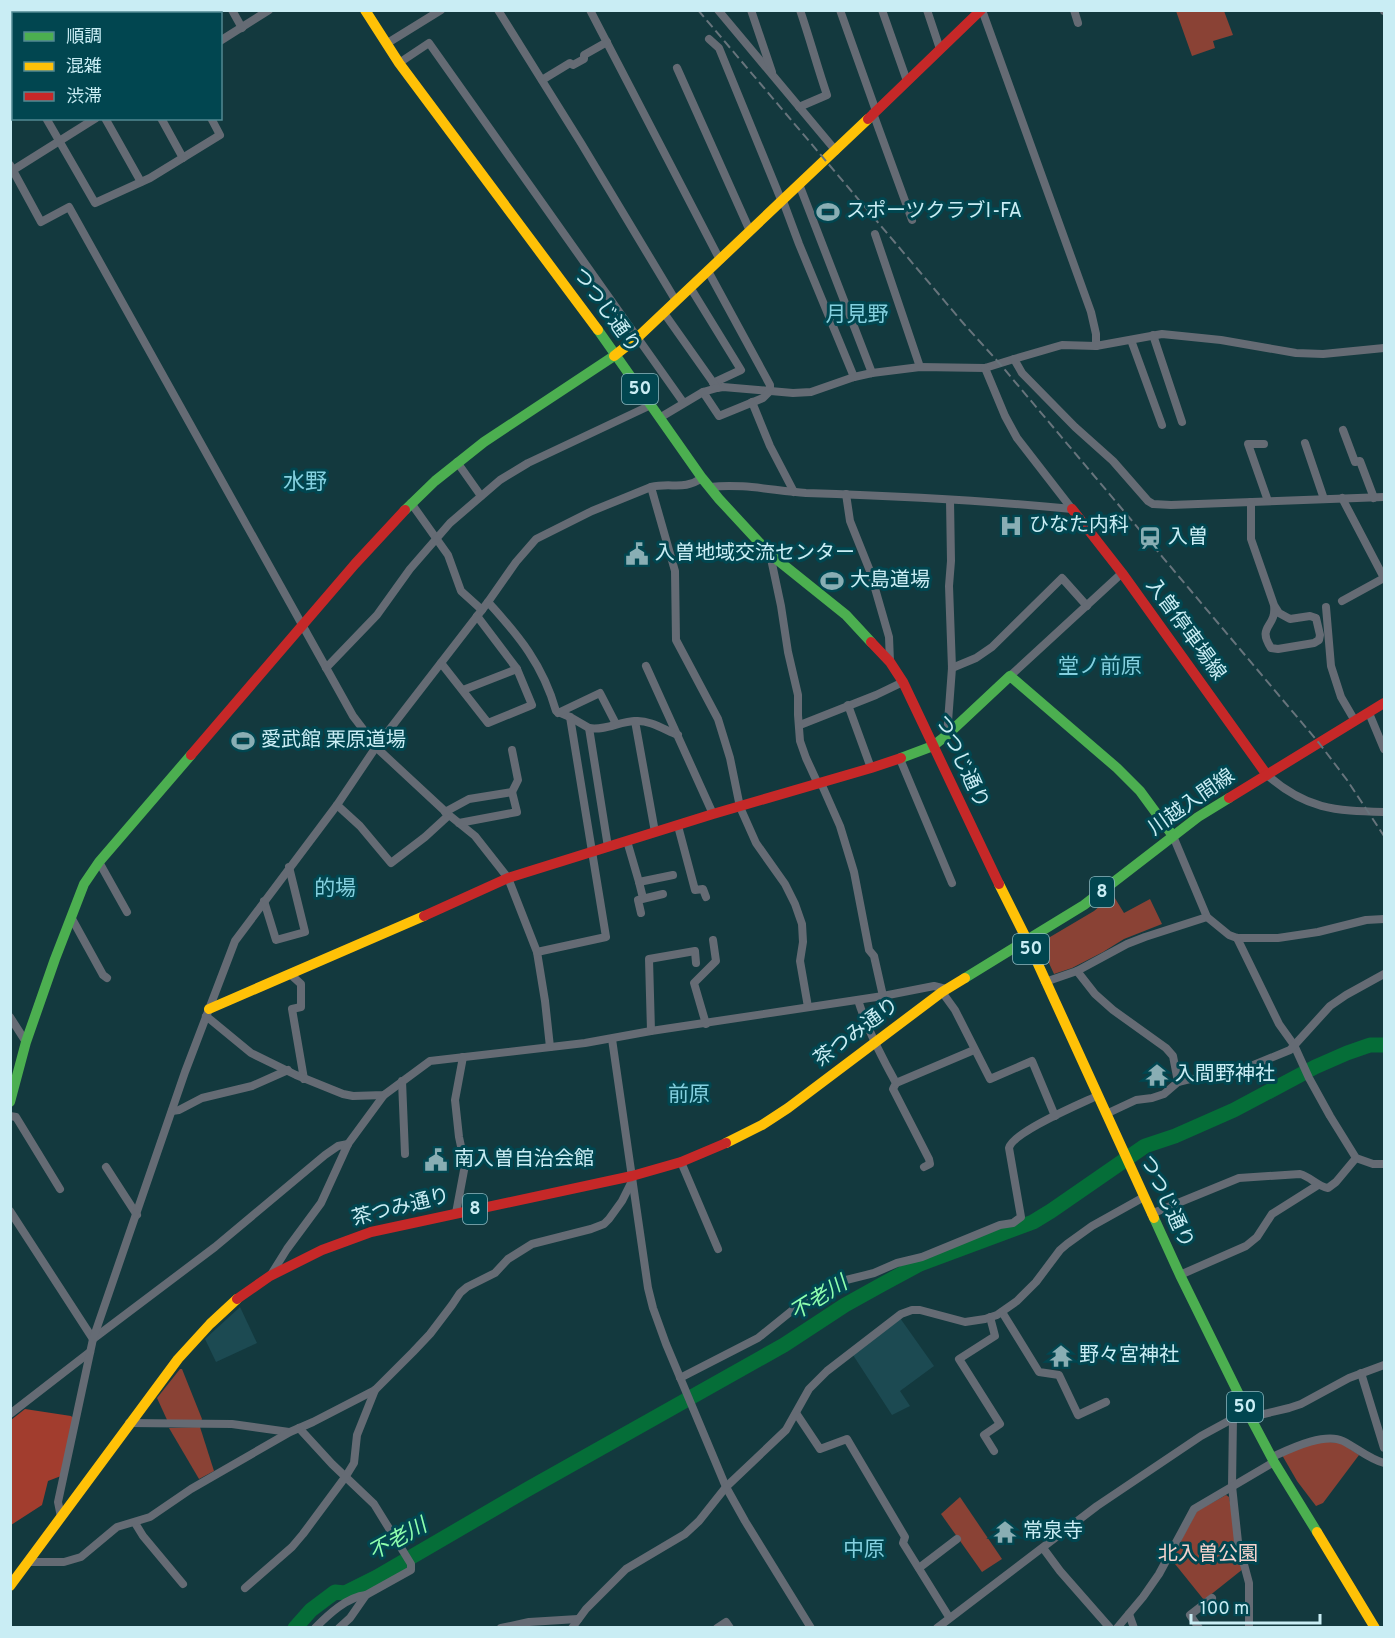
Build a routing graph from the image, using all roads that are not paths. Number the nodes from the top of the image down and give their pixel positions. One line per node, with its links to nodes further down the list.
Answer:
1 (232, 10): 16 (street)
2 (269, 10): 16 (street)
3 (365, 10): 20 (main road, つつじ通り / 50)
4 (441, 10): 20 (street)
5 (498, 10): 25 (street)
6 (590, 10): 19 (street)
7 (718, 10): 24 (street)
8 (751, 10): 24 (street)
9 (800, 10): 27 (street)
10 (840, 10): 28 (street)
11 (882, 10): 26 (street)
12 (927, 10): 21 (street)
13 (981, 10): 21 (main road); 52 (street)
14 (1074, 10): 15 (street)
15 (1078, 23)
16 (242, 28): 18 (street)
17 (709, 39): 40 (street)
18 (222, 40)
19 (607, 42): 25 (street); 44 (street)
20 (386, 44): 22 (main road, つつじ通り / 50)
21 (940, 49): 26 (main road)
22 (399, 63): 50 (street); 54 (main road, つつじ通り / 50)
23 (677, 68): 42 (street)
24 (773, 75): 27 (street)
25 (542, 80): 47 (street)
26 (907, 81): 28 (main road)
27 (799, 106): 35 (street)
28 (874, 112): 35 (main road); 41 (street)
29 (47, 120): 34 (street)
30 (93, 120): 34 (street)
31 (106, 120): 38 (street)
32 (162, 120): 36 (street)
33 (212, 120): 36 (street)
34 (59, 142): 37 (street); 38 (street)
35 (836, 150): 39 (main road)
36 (183, 158): 38 (street)
37 (11, 169): 98 (street)
38 (141, 182)
39 (799, 184): 40 (main road); 58 (street)
40 (782, 201): 42 (main road); 59 (street)
41 (912, 220)
42 (750, 231): 44 (main road)
43 (875, 234): 56 (street)
44 (720, 260): 45 (main road)
45 (708, 271): 46 (main road); 61 (street)
46 (690, 287): 47 (main road); 60 (street)
47 (676, 301): 48 (main road)
48 (664, 313): 50 (main road); 60 (street)
49 (1153, 335): 51 (street); 53 (street); 67 (street)
50 (638, 337): 54 (main road); 63 (street)
51 (1131, 340): 52 (street); 68 (street)
52 (1096, 346): 55 (street)
53 (1384, 348)
54 (617, 355): 65 (main road, つつじ通り / 50); 72 (main road)
55 (1014, 359): 57 (street); 85 (street)
56 (920, 367): 57 (street); 58 (street)
57 (985, 368): 87 (street)
58 (872, 373): 59 (street)
59 (854, 377): 61 (street)
60 (715, 385): 61 (street); 62 (street)
61 (770, 391): 64 (street)
62 (703, 392): 63 (street); 64 (street)
63 (683, 402): 66 (street)
64 (752, 402): 76 (street)
65 (651, 405): 66 (main road, つつじ通り / 50); 78 (street)
66 (661, 417): 73 (main road, つつじ通り / 50)
67 (1182, 422)
68 (1162, 425)
69 (1343, 430): 81 (street)
70 (1305, 443): 82 (street)
71 (1264, 444): 84 (street)
72 (457, 462): 78 (street); 86 (main road)
73 (702, 478): 74 (street); 75 (main road, つつじ通り / 50)
74 (651, 487): 92 (street); 131 (street)
75 (710, 488): 76 (street); 89 (main road, つつじ通り / 50)
76 (794, 492): 77 (street)
77 (846, 494): 83 (street); 100 (street)
78 (481, 496): 88 (street)
79 (1384, 497): 81 (street)
80 (1342, 498): 81 (street); 82 (street); 91 (street)
81 (1374, 498)
82 (1324, 499): 84 (street)
83 (950, 500): 87 (street); 104 (street)
84 (1268, 501): 85 (street)
85 (1251, 502): 93 (street)
86 (411, 503): 88 (street); 98 (main road)
87 (1072, 509): 90 (main road, 入曽停車場線)
88 (436, 539): 96 (street); 103 (street)
89 (770, 554): 100 (main road, つつじ通り / 50); 117 (street)
90 (1122, 573): 94 (street); 127 (main road, 入曽停車場線)
91 (1342, 601)
92 (488, 602): 96 (street); 112 (street)
93 (1274, 605): 97 (street); 99 (street)
94 (1087, 606): 104 (street); 106 (street)
95 (1326, 607): 115 (street)
96 (479, 613): 101 (street); 105 (street)
97 (1290, 619): 99 (street); 99 (street)
98 (302, 625): 103 (street); 142 (main road)
99 (1269, 625)
100 (890, 662): 107 (main road, つつじ通り / 50)
101 (441, 663): 108 (street); 122 (street)
102 (646, 666): 119 (street)
103 (326, 668): 122 (street)
104 (952, 668): 120 (street)
105 (517, 669): 108 (street); 108 (street)
106 (1010, 676): 120 (main road); 138 (main road)
107 (903, 682): 110 (street); 121 (main road, つつじ通り / 50)
108 (463, 690)
109 (1384, 703): 111 (main road, 川越入間線 / 8)
110 (848, 705): 117 (street); 126 (street)
111 (1369, 712): 115 (main road, 川越入間線 / 8); 123 (street)
112 (558, 713): 113 (street); 116 (street)
113 (570, 717): 118 (street); 141 (street)
114 (635, 721): 116 (street); 119 (street); 137 (street)
115 (1355, 721): 127 (main road, 川越入間線 / 8)
116 (616, 724): 118 (street)
117 (800, 725): 128 (street)
118 (589, 728): 140 (street)
119 (678, 735): 134 (street)
120 (947, 735): 121 (main road)
121 (933, 746): 125 (main road); 159 (main road, つつじ通り / 50)
122 (376, 747): 130 (street); 133 (street)
123 (1384, 749)
124 (512, 750): 129 (street)
125 (900, 759): 126 (main road); 147 (street)
126 (871, 768): 128 (main road)
127 (1267, 775): 132 (street); 138 (main road, 川越入間線 / 8)
128 (820, 783): 131 (main road); 168 (street)
129 (512, 792): 133 (street); 135 (street)
130 (337, 805): 133 (street); 143 (street)
131 (740, 807): 134 (main road); 170 (street)
132 (1384, 813)
133 (447, 814): 135 (street)
134 (713, 814): 136 (main road)
135 (459, 824): 145 (street)
136 (678, 825): 137 (main road); 149 (street)
137 (655, 832): 139 (main road)
138 (1173, 836): 155 (street); 159 (main road, 川越入間線 / 8)
139 (627, 841): 140 (main road); 146 (street)
140 (608, 847): 141 (main road)
141 (592, 851): 145 (main road); 160 (street)
142 (99, 862): 152 (street); 154 (main road)
143 (289, 867): 151 (street); 151 (street)
144 (673, 875): 146 (street)
145 (508, 878): 160 (street); 163 (main road)
146 (639, 882): 150 (street)
147 (952, 883)
148 (663, 894): 150 (street)
149 (706, 897)
150 (643, 898): 153 (street)
151 (264, 901): 171 (street)
152 (127, 912)
153 (641, 913)
154 (70, 917): 165 (street); 176 (main road)
155 (1207, 917): 157 (street); 162 (street)
156 (1384, 919): 157 (street)
157 (1237, 938): 178 (street)
158 (713, 940): 173 (street)
159 (1027, 940): 166 (main road, つつじ通り / 50); 167 (main road, 茶つみ通り / 8)
160 (537, 952): 179 (street)
161 (696, 963): 174 (street)
162 (1077, 971): 166 (street); 185 (street)
163 (290, 974): 171 (main road); 183 (street)
164 (1384, 974): 178 (street)
165 (107, 978)
166 (1045, 982): 188 (main road, つつじ通り / 50)
167 (944, 990): 168 (street); 177 (main road, 茶つみ通り / 8); 180 (street)
168 (883, 996): 169 (street)
169 (858, 1000): 170 (street); 177 (street)
170 (808, 1007): 173 (street)
171 (208, 1013): 182 (street); 190 (street)
172 (10, 1017): 176 (street)
173 (706, 1024): 174 (street)
174 (651, 1032): 175 (street)
175 (612, 1039): 179 (street); 201 (street)
176 (26, 1041): 189 (main road)
177 (874, 1043): 186 (street); 197 (main road, 茶つみ通り / 8)
178 (1294, 1045): 185 (street); 196 (street)
179 (550, 1047): 181 (street)
180 (975, 1050): 186 (street); 193 (street)
181 (463, 1057): 184 (street); 206 (street)
182 (288, 1070): 183 (street); 190 (street)
183 (304, 1079): 187 (street)
184 (402, 1081): 187 (street); 195 (street)
185 (1178, 1082): 191 (street)
186 (896, 1083): 200 (street)
187 (384, 1095): 194 (street)
188 (1097, 1096): 191 (main road, つつじ通り / 50); 193 (street)
189 (10, 1102)
190 (172, 1111): 208 (street)
191 (1106, 1114): 204 (main road, つつじ通り / 50)
192 (10, 1116): 203 (street)
193 (1055, 1116): 218 (street)
194 (348, 1144): 211 (street); 214 (street)
195 (405, 1154)
196 (1356, 1158): 198 (street); 202 (street)
197 (681, 1162): 201 (main road, 茶つみ通り / 8); 209 (street)
198 (1384, 1164)
199 (106, 1167): 208 (street)
200 (924, 1167)
201 (632, 1179): 206 (main road, 茶つみ通り / 8); 218 (street); 219 (street)
202 (1318, 1185): 207 (street); 210 (street)
203 (60, 1189)
204 (1144, 1197): 207 (main road, つつじ通り / 50); 212 (street)
205 (10, 1211): 214 (street)
206 (456, 1213): 211 (main road, 茶つみ通り / 8)
207 (1151, 1214): 210 (main road, つつじ通り / 50)
208 (136, 1215): 214 (street)
209 (718, 1250)
210 (1180, 1275): 223 (main road, つつじ通り / 50)
211 (270, 1276): 225 (main road, 茶つみ通り / 8)
212 (1002, 1312): 213 (street); 220 (street)
213 (990, 1317): 221 (street); 229 (street)
214 (93, 1339): 215 (street)
215 (90, 1352): 222 (street); 235 (street)
216 (1384, 1365): 217 (street)
217 (1361, 1373): 223 (street); 228 (street)
218 (680, 1378): 234 (street)
219 (375, 1390): 226 (street); 232 (street)
220 (1106, 1402)
221 (796, 1413): 234 (street); 240 (street)
222 (10, 1414)
223 (1249, 1414): 224 (street); 230 (main road, つつじ通り / 50)
224 (1233, 1418): 233 (street); 238 (street)
225 (129, 1423): 227 (street); 235 (main road, 茶つみ通り / 8)
226 (299, 1428): 227 (street); 232 (street)
227 (290, 1432): 236 (street)
228 (1384, 1449)
229 (994, 1451)
230 (1273, 1460): 231 (street); 233 (street); 250 (main road, つつじ通り / 50)
231 (1384, 1463)
232 (346, 1476): 243 (street); 244 (street)
233 (1232, 1486): 246 (street); 249 (street)
234 (726, 1487): 248 (street); 257 (street)
235 (61, 1517): 239 (main road, 茶つみ通り / 8)
236 (135, 1523): 239 (street); 241 (street)
237 (957, 1539): 240 (street)
238 (1043, 1548): 247 (street); 259 (street)
239 (27, 1562): 242 (main road, 茶つみ通り / 8)
240 (919, 1568): 247 (street)
241 (183, 1584)
242 (10, 1586)
243 (245, 1588)
244 (366, 1595): 251 (street); 252 (street)
245 (1212, 1598): 262 (street)
246 (1129, 1614): 260 (street); 261 (street)
247 (949, 1617): 258 (street)
248 (578, 1619): 253 (street); 254 (street)
249 (1250, 1626)
250 (1375, 1627)
251 (315, 1628)
252 (339, 1628)
253 (501, 1628)
254 (572, 1628)
255 (717, 1628): 256 (street)
256 (730, 1628)
257 (811, 1628)
258 (937, 1628)
259 (1110, 1628)
260 (1117, 1628)
261 (1134, 1628)
262 (1199, 1628)

